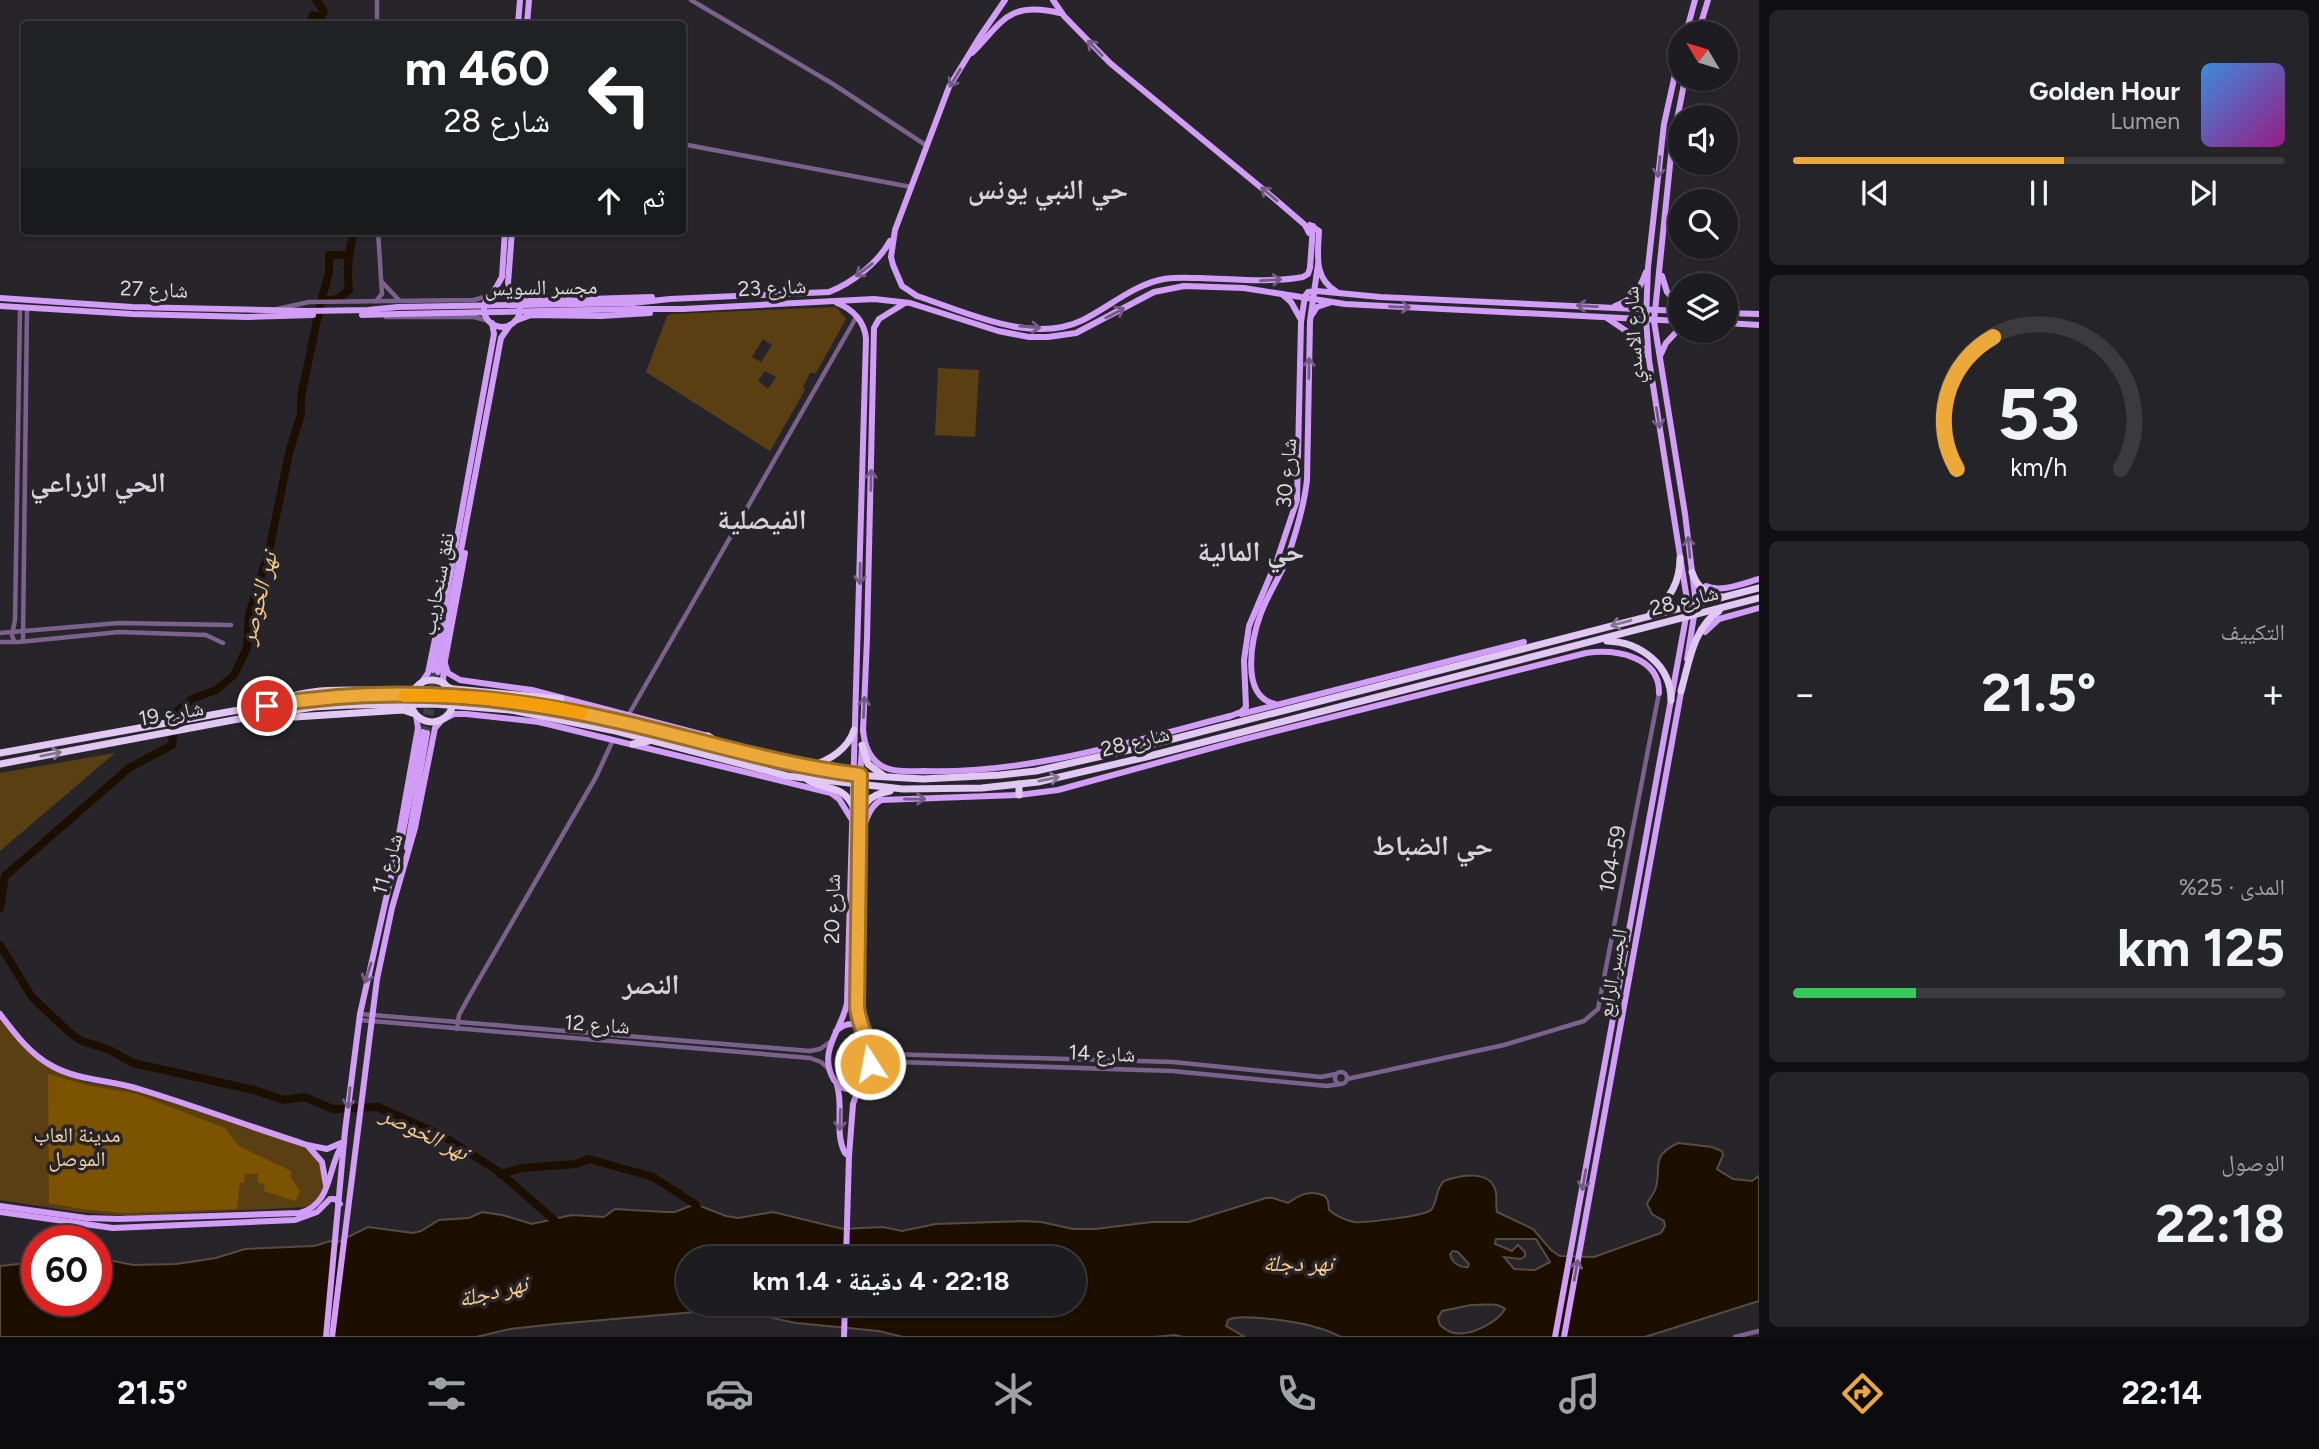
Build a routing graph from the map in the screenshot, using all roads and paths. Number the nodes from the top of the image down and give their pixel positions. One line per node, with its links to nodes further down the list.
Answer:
1 (377, 0): 10 (street)
2 (520, 0): 11 (main road)
3 (528, 0): 12 (main road)
4 (691, 0): 19 (street)
5 (1005, 0): 15 (main road)
6 (1053, 0): 9 (main road)
7 (1695, 0): 13 (main road)
8 (1708, 0): 14 (main road)
9 (1064, 16): 15 (main road); 21 (main road, one-way to 9)
10 (377, 21)
11 (518, 21)
12 (527, 21)
13 (1689, 21)
14 (1702, 21)
15 (967, 59): 19 (main road, one-way to 19)
16 (1671, 91): 29 (main road, شارع الاسدي, one-way to 29)
17 (1683, 91): 30 (main road, شارع الاسدي)
18 (686, 145): 20 (street)
19 (927, 146): 20 (main road)
20 (911, 187): 23 (main road)
21 (1298, 219): 22 (main road); 27 (main road)
22 (1313, 226): 27 (main road); 28 (main road)
23 (895, 230): 42 (main road, شارع 23, one-way to 42); 68 (main road)
24 (378, 235): 31 (street)
25 (505, 235): 38 (main road)
26 (512, 235): 39 (main road)
27 (1311, 244): 33 (main road, one-way to 27)
28 (1318, 264): 32 (main road); 36 (main road)
29 (1648, 267): 51 (main road); 55 (main road, شارع الاسدي)
30 (1661, 268): 37 (main road); 56 (main road, شارع الاسدي)
31 (381, 280): 43 (street); 49 (street)
32 (1315, 280): 34 (main road); 40 (main road)
33 (1245, 284): 35 (main road); 68 (main road, one-way to 33); 73 (main road, شارع 23, one-way to 33)
34 (1313, 290): 36 (main road); 40 (main road)
35 (1277, 292): 40 (main road); 69 (main road)
36 (1342, 293): 51 (main road, one-way to 36)
37 (1668, 293)
38 (492, 294): 39 (main road); 49 (street); 67 (main road)
39 (513, 296): 42 (main road); 70 (main road)
40 (1304, 297): 46 (main road); 64 (main road, شارع 30); 69 (main road, شارع 30)
41 (0, 298): 53 (main road, شارع 27)
42 (685, 298): 48 (main road, مجسر السويس)
43 (374, 301): 49 (street); 53 (street)
44 (833, 302): 45 (main road, شارع 23); 54 (main road, شارع 23); 63 (main road)
45 (910, 303): 73 (main road, شارع 23); 126 (main road, one-way to 45)
46 (1331, 303): 61 (main road, one-way to 61); 64 (main road)
47 (0, 306): 50 (main road, شارع 27)
48 (633, 306): 49 (main road, مجسر السويس, bridge); 54 (main road, مجسر السويس)
49 (399, 307): 58 (main road)
50 (24, 308): 57 (main road, شارع 27); 92 (street); 93 (street)
51 (1611, 308): 55 (main road)
52 (1668, 308): 56 (main road)
53 (277, 309): 57 (main road, شارع 27)
54 (683, 309): 70 (main road)
55 (1647, 309): 56 (main road); 62 (main road, شارع الاسدي)
56 (1656, 309): 65 (main road, شارع الاسدي)
57 (307, 313): 58 (main road)
58 (369, 313): 67 (street)
59 (1738, 313): 60 (main road)
60 (1759, 314)
61 (1605, 317): 62 (main road); 75 (main road)
62 (1646, 319): 65 (main road); 75 (main road, شارع الاسدي)
63 (860, 320): 118 (street); 126 (main road, one-way to 126)
64 (1310, 321): 113 (main road, شارع 30, one-way to 64)
65 (1654, 321): 66 (main road); 76 (main road, شارع الاسدي)
66 (1668, 321)
67 (490, 322): 70 (main road); 77 (main road)
68 (999, 322): 73 (main road)
69 (1301, 322): 121 (main road, شارع 30)
70 (513, 323): 77 (main road)
71 (1738, 324): 72 (main road)
72 (1759, 325)
73 (998, 331)
74 (1668, 341): 76 (main road)
75 (1649, 360): 78 (main road, شارع الاسدي, one-way to 78)
76 (1660, 361): 79 (main road, شارع الاسدي, one-way to 76)
77 (468, 502): 102 (main road); 103 (main road); 104 (main road, نفق سنحاريب)
78 (1679, 558): 85 (main road, شارع الاسدي); 88 (highway)
79 (1692, 572): 83 (highway); 85 (main road, شارع الاسدي)
80 (1759, 579): 81 (main road)
81 (1706, 586)
82 (1759, 589): 83 (highway, شارع 28)
83 (1728, 597): 85 (highway, شارع 28)
84 (1759, 598): 86 (highway, شارع 28)
85 (1692, 605): 88 (highway, شارع 28); 89 (main road, شارع الاسدي)
86 (1732, 606): 89 (highway, شارع 28); 108 (highway)
87 (1759, 608): 94 (main road)
88 (1646, 616): 107 (highway, شارع 28, one-way to 107)
89 (1690, 616): 101 (highway, شارع 28); 108 (main road, الجسر الرابع); 111 (main road, الجسر الرابع)
90 (176, 624): 91 (street); 93 (street); 96 (street)
91 (231, 625)
92 (14, 631): 93 (street); 95 (street); 97 (street)
93 (23, 632): 98 (street)
94 (1705, 632)
95 (0, 633)
96 (176, 634): 98 (street); 100 (street)
97 (14, 640): 98 (street); 99 (street)
98 (23, 640)
99 (0, 642)
100 (223, 643)
101 (1585, 643): 111 (highway); 116 (highway, شارع 28)
102 (430, 662): 103 (main road); 105 (main road)
103 (445, 665): 106 (main road); 110 (main road)
104 (436, 671)
105 (419, 685): 106 (highway); 115 (highway); 117 (highway)
106 (446, 685): 110 (highway); 123 (highway)
107 (1354, 689): 113 (main road); 125 (highway, شارع 28)
108 (1681, 691): 131 (main road, الجسر الرابع)
109 (1660, 694): 116 (main road); 169 (street, 104-59)
110 (561, 699): 118 (main road)
111 (1671, 700): 187 (main road, الجسر الرابع, one-way to 187)
112 (349, 701): 114 (highway, bridge); 115 (highway, شارع 19); 122 (highway, شارع 19)
113 (1280, 704): 121 (main road)
114 (512, 705): 130 (highway, شارع 28); 137 (highway, شارع 28)
115 (267, 706): 119 (highway, شارع 19)
116 (1358, 707): 134 (highway, شارع 28)
117 (416, 714): 120 (highway); 123 (highway); 127 (main road, شارع 11)
118 (629, 714): 128 (main road)
119 (233, 715): 122 (highway, شارع 19); 138 (highway, شارع 19); 140 (highway, شارع 19, one-way to 119)
120 (295, 717)
121 (1228, 717): 125 (main road)
122 (243, 718): 124 (highway)
123 (443, 719): 127 (main road, شارع 11); 129 (main road)
124 (267, 722)
125 (1208, 726): 136 (highway, شارع 28); 142 (main road)
126 (858, 730): 135 (main road); 141 (highway); 142 (main road); 143 (main road)
127 (425, 734): 154 (main road, شارع 11, one-way to 154); 155 (main road, شارع 11)
128 (708, 736): 137 (highway)
129 (612, 740): 133 (main road); 156 (street)
130 (654, 741): 133 (highway); 145 (highway, شارع 28)
131 (1672, 741): 132 (main road); 188 (main road, الجسر الرابع, one-way to 131)
132 (1681, 741)
133 (632, 744): 151 (main road)
134 (1212, 744): 139 (highway, شارع 28); 149 (main road)
135 (862, 745): 143 (main road); 144 (highway)
136 (1142, 747): 139 (highway); 142 (highway, شارع 28)
137 (729, 749): 141 (highway, شارع 28)
138 (0, 754)
139 (1146, 757): 146 (highway, شارع 28, one-way to 139)
140 (0, 764)
141 (800, 766): 143 (highway, شارع 28)
142 (1019, 770): 144 (highway, شارع 28)
143 (856, 775): 144 (highway, شارع 28); 147 (highway)
144 (888, 777)
145 (804, 778): 147 (highway, شارع 28); 150 (highway)
146 (1019, 784): 148 (highway, شارع 28); 149 (highway)
147 (857, 785): 148 (highway, شارع 28); 150 (main road, شارع 20); 151 (main road, شارع 20)
148 (903, 789): 151 (highway)
149 (1019, 795): 152 (main road, one-way to 149)
150 (854, 808): 151 (main road, شارع 20)
151 (857, 824): 152 (main road, شارع 20); 159 (main road, شارع 20)
152 (859, 852): 160 (main road, شارع 20)
153 (0, 1014): 174 (main road)
154 (359, 1017): 155 (street, شارع 12); 173 (main road, شارع 11, one-way to 173)
155 (371, 1018): 156 (street, شارع 12); 157 (street, شارع 12); 178 (main road, شارع 11)
156 (457, 1022): 157 (street); 158 (street, شارع 12)
157 (457, 1029): 161 (street, شارع 12)
158 (576, 1031): 161 (street); 162 (street, شارع 12)
159 (836, 1031): 160 (main road); 163 (main road)
160 (864, 1031): 164 (main road)
161 (576, 1038): 165 (street, شارع 12)
162 (671, 1038): 163 (street, شارع 12); 165 (street)
163 (831, 1042): 166 (main road)
164 (870, 1045): 167 (street, شارع 14); 168 (main road)
165 (671, 1046): 166 (street, شارع 12)
166 (830, 1070): 170 (main road)
167 (1336, 1074): 169 (street); 172 (street)
168 (867, 1075): 171 (main road); 172 (street, شارع 14)
169 (1348, 1079): 172 (street)
170 (836, 1082): 171 (main road); 175 (main road, one-way to 175)
171 (861, 1084): 175 (main road)
172 (1340, 1084)
173 (345, 1140): 174 (main road); 176 (main road); 178 (main road, شارع 11)
174 (307, 1144): 176 (main road)
175 (849, 1156): 181 (main road)
176 (326, 1188): 180 (main road)
177 (0, 1206): 180 (main road)
178 (342, 1207): 180 (main road); 184 (main road); 185 (main road)
179 (0, 1212): 180 (main road)
180 (232, 1219)
181 (846, 1246)
182 (845, 1316): 186 (main road)
183 (1759, 1331): 189 (street)
184 (326, 1337)
185 (332, 1337)
186 (844, 1337)
187 (1555, 1337)
188 (1564, 1337)
189 (1735, 1337)

